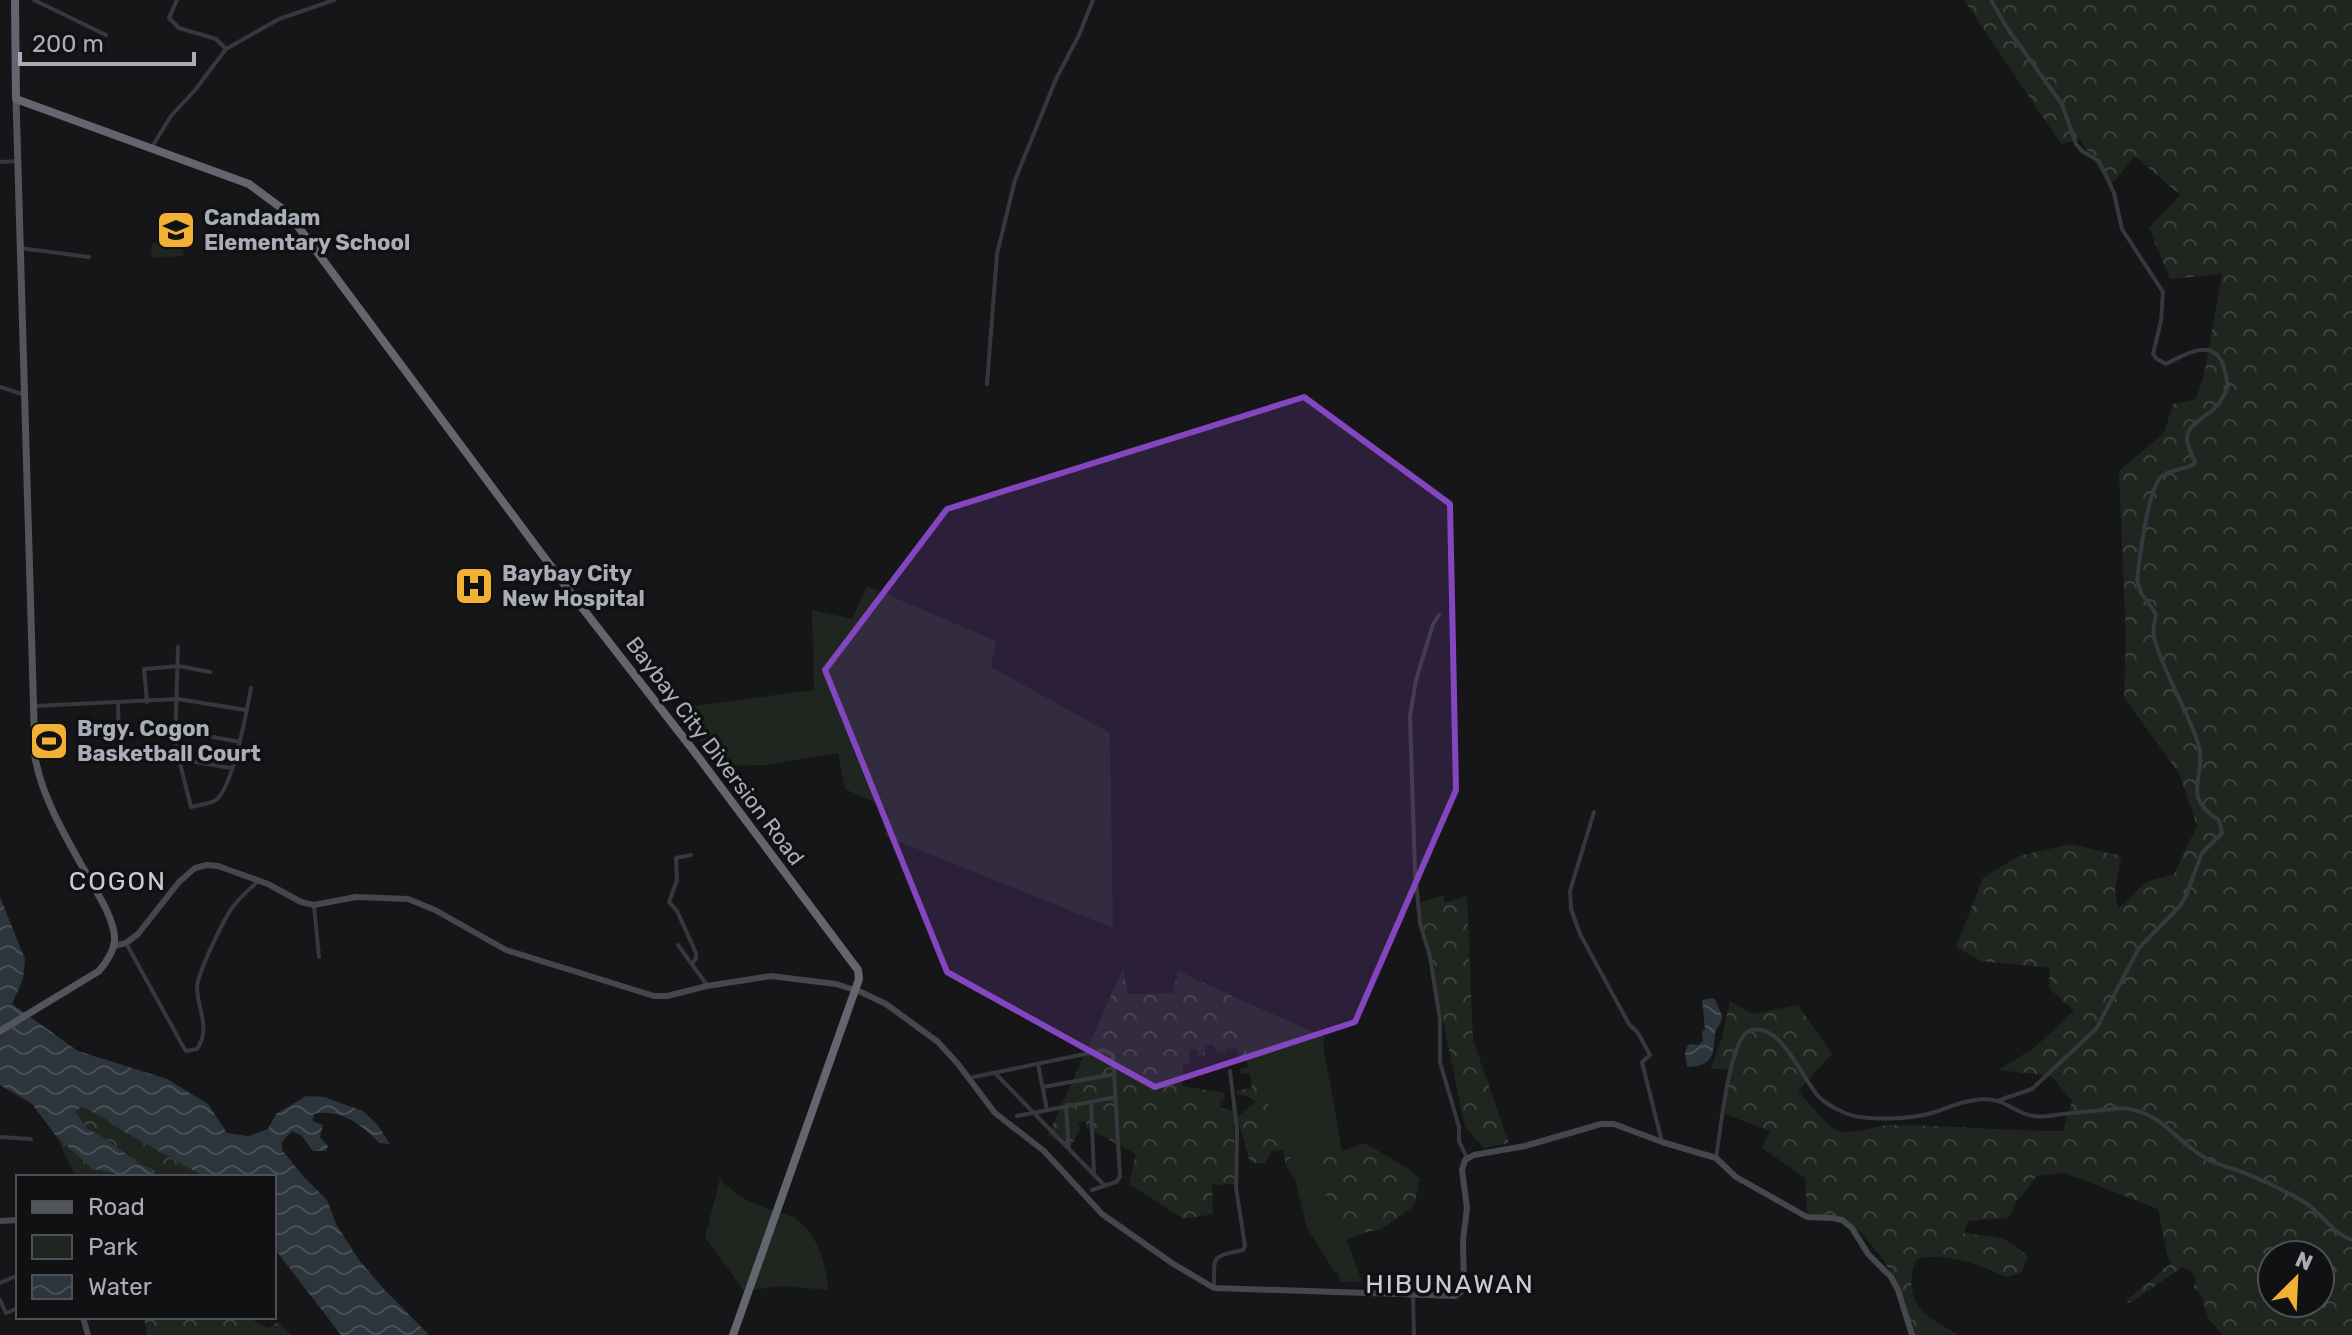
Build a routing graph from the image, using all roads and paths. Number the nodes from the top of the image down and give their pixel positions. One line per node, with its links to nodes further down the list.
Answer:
1 (15, 0): 9 (highway)
2 (34, 0): 7 (street)
3 (177, 0): 8 (street)
4 (334, 0): 8 (street)
5 (1093, 0): 15 (street)
6 (1991, 0): 52 (street)
7 (106, 35)
8 (226, 49): 10 (street)
9 (16, 99): 10 (highway, Baybay City Diversion Road); 11 (main road)
10 (152, 147): 43 (highway, Baybay City Diversion Road)
11 (18, 161): 12 (street); 13 (main road)
12 (0, 162)
13 (20, 248): 14 (street); 17 (main road)
14 (89, 257)
15 (987, 384)
16 (0, 387): 17 (street)
17 (25, 395): 26 (main road)
18 (1439, 615): 62 (street)
19 (178, 647): 20 (street)
20 (179, 666): 21 (street); 23 (street); 25 (street)
21 (210, 672)
22 (251, 688): 27 (street)
23 (178, 699): 25 (street); 27 (street); 28 (street)
24 (118, 702): 25 (street); 26 (street); 30 (street)
25 (147, 702)
26 (34, 706): 39 (main road)
27 (247, 710): 29 (street)
28 (176, 730): 29 (street); 31 (street)
29 (240, 742): 32 (street)
30 (119, 745)
31 (178, 759): 32 (street); 32 (street)
32 (232, 768)
33 (1594, 812): 60 (street)
34 (691, 855): 41 (street)
35 (258, 881): 36 (street); 37 (street); 37 (street)
36 (314, 905): 40 (street); 42 (street)
37 (126, 943): 39 (street)
38 (678, 945): 41 (street)
39 (114, 946): 44 (main road)
40 (319, 957)
41 (692, 964): 42 (street)
42 (707, 986): 43 (street)
43 (854, 990): 49 (street); 72 (highway)
44 (0, 1031)
45 (1038, 1064): 47 (street); 48 (street); 50 (street)
46 (1230, 1071): 68 (street)
47 (995, 1073): 49 (street); 56 (street)
48 (1114, 1074): 50 (street); 51 (street)
49 (969, 1078): 68 (street)
50 (1043, 1087): 55 (street)
51 (1116, 1097): 53 (street); 65 (street)
52 (2000, 1100): 63 (street); 67 (street)
53 (1091, 1102): 54 (street); 64 (street)
54 (1066, 1107): 55 (street); 61 (street)
55 (1047, 1110): 56 (street)
56 (1034, 1113): 57 (street); 61 (street)
57 (1017, 1116)
58 (0, 1137): 59 (street)
59 (31, 1139)
60 (1662, 1142): 62 (street); 63 (street)
61 (1069, 1149): 64 (street)
62 (1467, 1158): 69 (street)
63 (1716, 1158): 74 (street)
64 (1094, 1175): 65 (street)
65 (1105, 1186): 66 (street)
66 (1092, 1190)
67 (2352, 1240)
68 (1214, 1288): 69 (street)
69 (1413, 1296): 73 (street)
70 (0, 1300): 71 (street)
71 (16, 1309)
72 (733, 1335)
73 (1414, 1335)
74 (1912, 1335)

